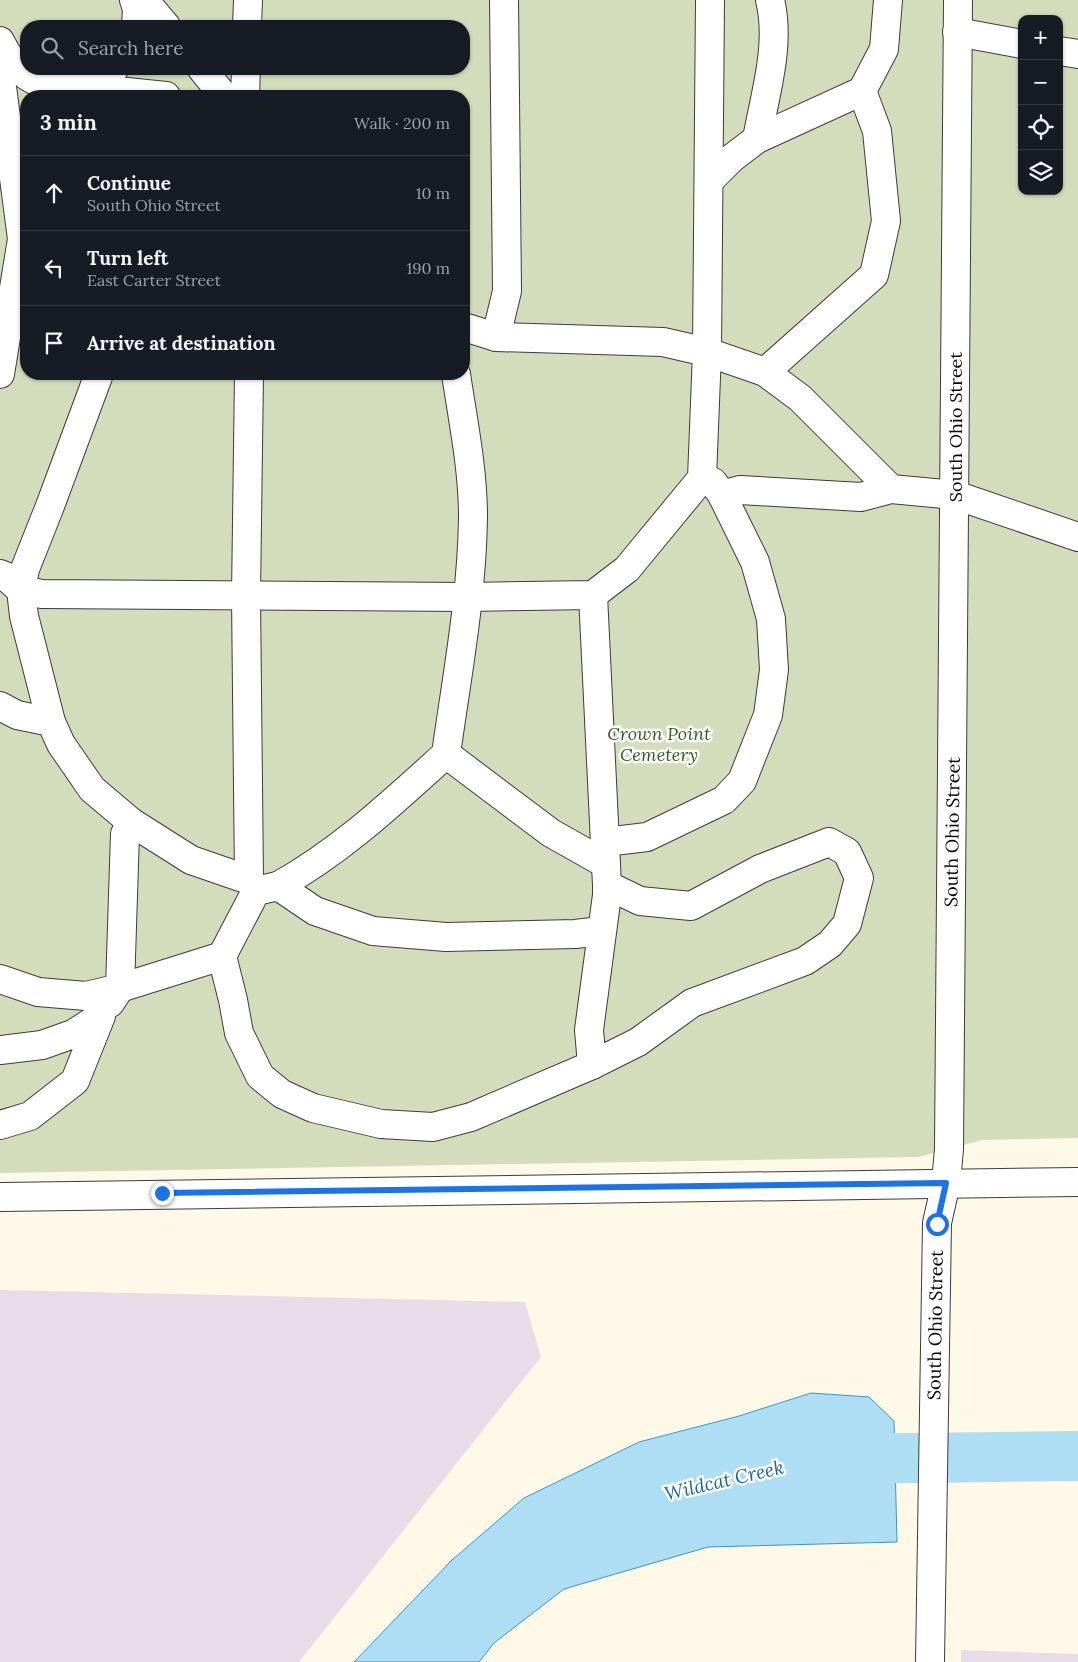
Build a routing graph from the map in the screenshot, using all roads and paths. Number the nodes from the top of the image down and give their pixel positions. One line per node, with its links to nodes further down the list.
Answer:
1 (134, 0): 9 (street)
2 (144, 0): 10 (street)
3 (248, 0): 11 (street)
4 (504, 0): 32 (street)
5 (710, 0): 28 (street)
6 (770, 0): 27 (street)
7 (888, 0): 26 (street)
8 (958, 0): 12 (street, South Ohio Street)
9 (136, 20)
10 (161, 20)
11 (247, 20)
12 (958, 32): 14 (street); 42 (street, South Ohio Street)
13 (0, 41): 18 (street)
14 (1018, 43)
15 (1063, 52): 16 (street)
16 (1078, 54)
17 (0, 59): 29 (street)
18 (20, 70)
19 (26, 75): 22 (street)
20 (207, 75): 24 (street)
21 (242, 75): 25 (street)
22 (108, 82): 23 (street)
23 (141, 90)
24 (221, 90)
25 (230, 90)
26 (862, 91): 27 (street); 34 (street)
27 (757, 139): 28 (street)
28 (709, 180): 33 (street)
29 (20, 206)
30 (20, 259): 35 (street)
31 (470, 329): 32 (street)
32 (496, 337): 33 (street)
33 (707, 352): 34 (street); 39 (street)
34 (765, 372): 40 (street)
35 (0, 374)
36 (98, 380): 45 (street)
37 (249, 380): 47 (street)
38 (457, 380): 48 (street)
39 (702, 478): 41 (street); 46 (street)
40 (891, 489): 41 (street); 42 (street)
41 (722, 495): 53 (street)
42 (955, 495): 43 (street); 64 (street, South Ohio Street)
43 (1078, 537)
44 (0, 574): 45 (street)
45 (21, 590): 47 (street); 50 (street)
46 (593, 595): 48 (street); 53 (street)
47 (246, 596): 48 (street); 54 (street)
48 (468, 597): 51 (street)
49 (0, 706): 50 (street)
50 (51, 722): 52 (street)
51 (446, 754): 53 (street); 54 (street)
52 (131, 822): 54 (street); 58 (street)
53 (606, 864): 55 (street); 61 (street)
54 (261, 885): 55 (street); 56 (street)
55 (601, 932): 61 (street)
56 (222, 956): 58 (street); 61 (street)
57 (0, 979): 58 (street)
58 (120, 988): 59 (street)
59 (101, 1016): 60 (street); 62 (street)
60 (0, 1050)
61 (592, 1064)
62 (0, 1124)
63 (1078, 1182): 64 (street)
64 (946, 1183): 65 (street); 66 (street, South Ohio Street)
65 (0, 1197)
66 (930, 1662)

